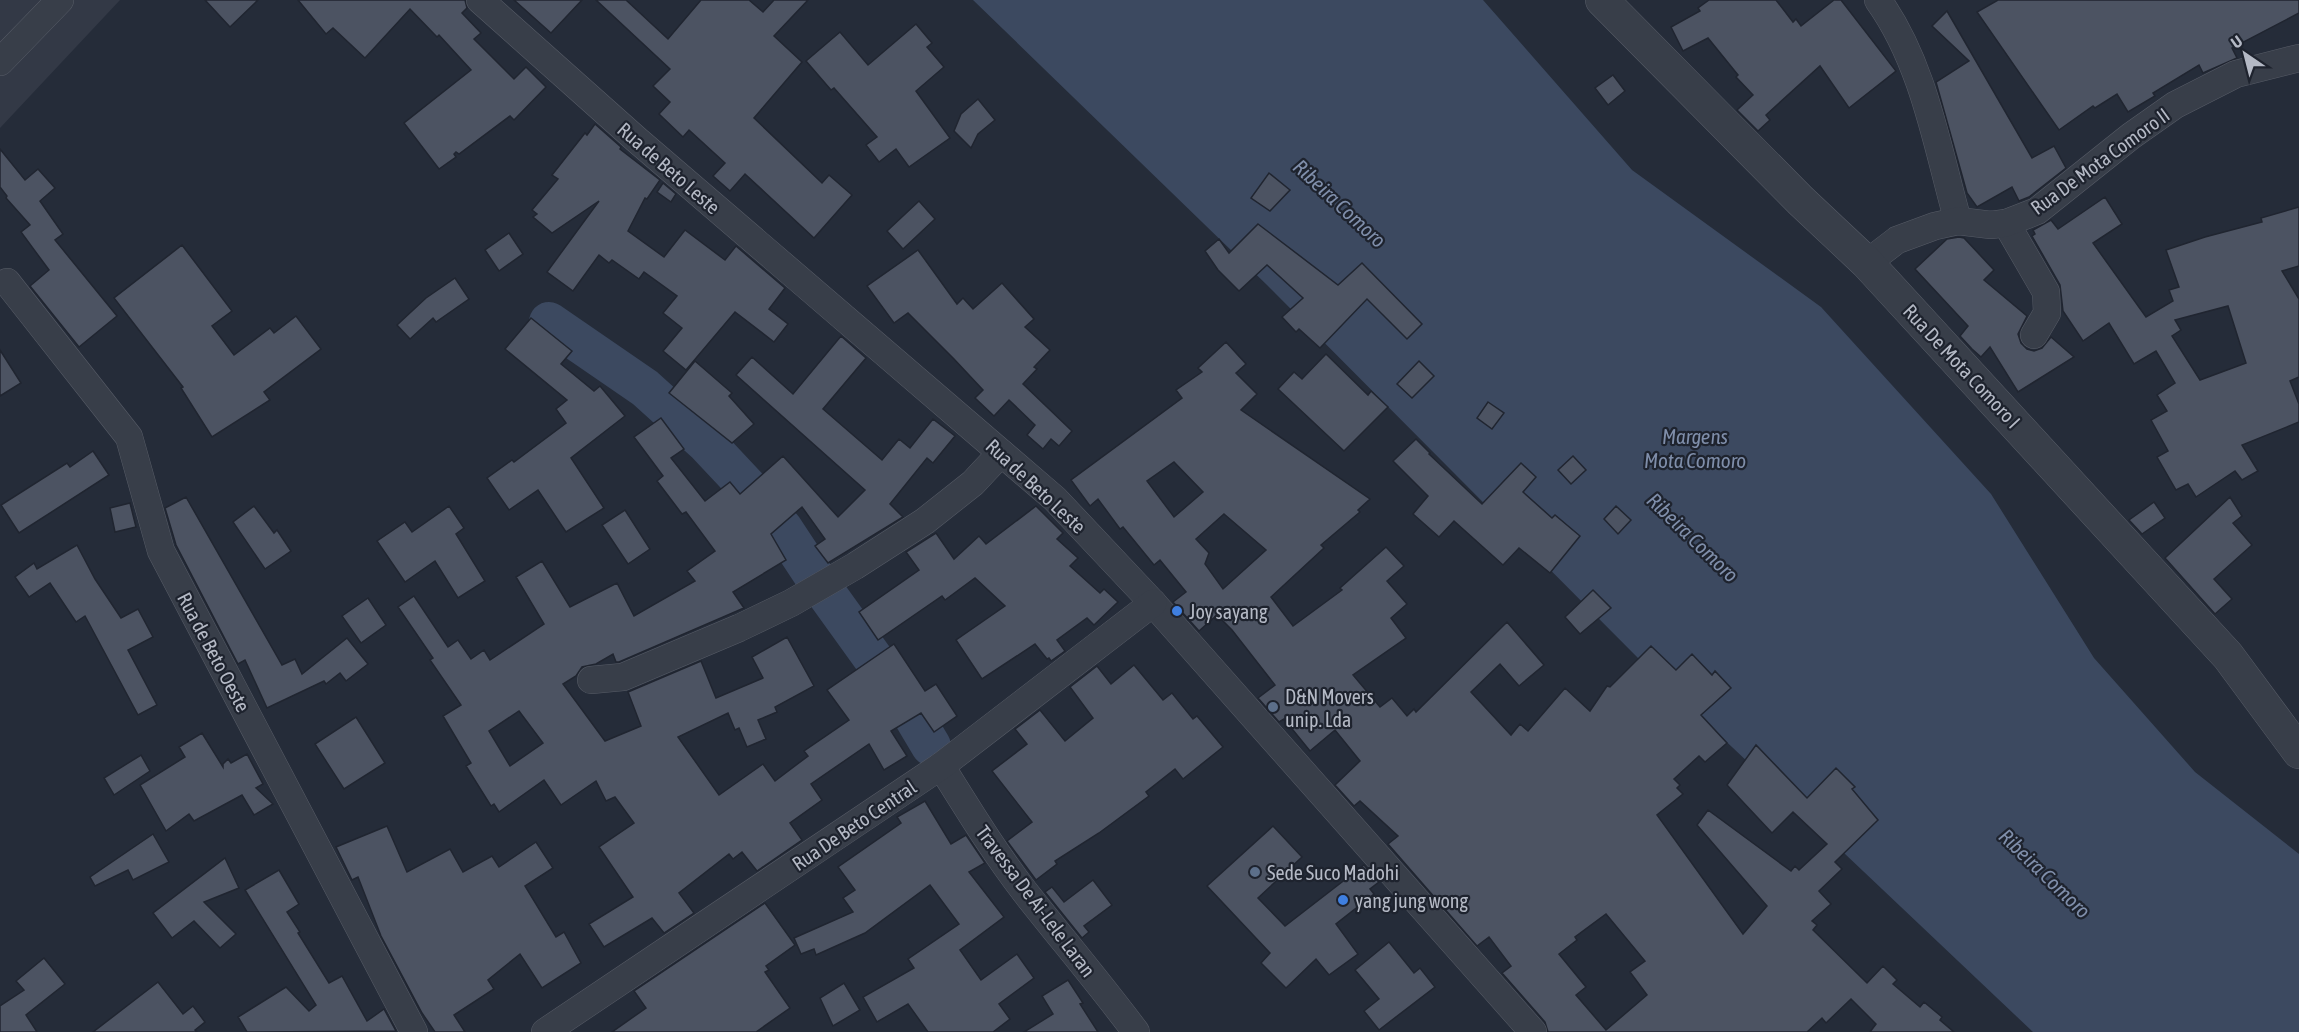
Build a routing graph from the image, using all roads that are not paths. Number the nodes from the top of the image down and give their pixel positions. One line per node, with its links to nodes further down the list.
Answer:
1 (60, 0): 6 (street)
2 (480, 0): 12 (street, Rua de Beto Leste)
3 (1602, 0): 9 (street, Rua De Mota Comoro I)
4 (1878, 0): 7 (street)
5 (2299, 58): 8 (street, Rua De Mota Comoro II)
6 (0, 62)
7 (1958, 221): 8 (street, Rua De Mota Comoro II); 9 (street, Rua De Mota Comoro II)
8 (2006, 223): 11 (street)
9 (1867, 263): 15 (street, Rua De Mota Comoro I)
10 (7, 282): 17 (street, Rua de Beto Oeste)
11 (2034, 334)
12 (1001, 453): 13 (street, Rua de Beto Leste); 14 (street)
13 (1153, 603): 16 (street, Rua De Beto Central); 20 (street, Rua de Beto Leste)
14 (591, 680)
15 (2296, 741)
16 (941, 766): 18 (street, Rua De Beto Central); 19 (street, Travessa De Ai-Lele Laran)
17 (414, 1032)
18 (545, 1032)
19 (1136, 1032)
20 (1533, 1032)

